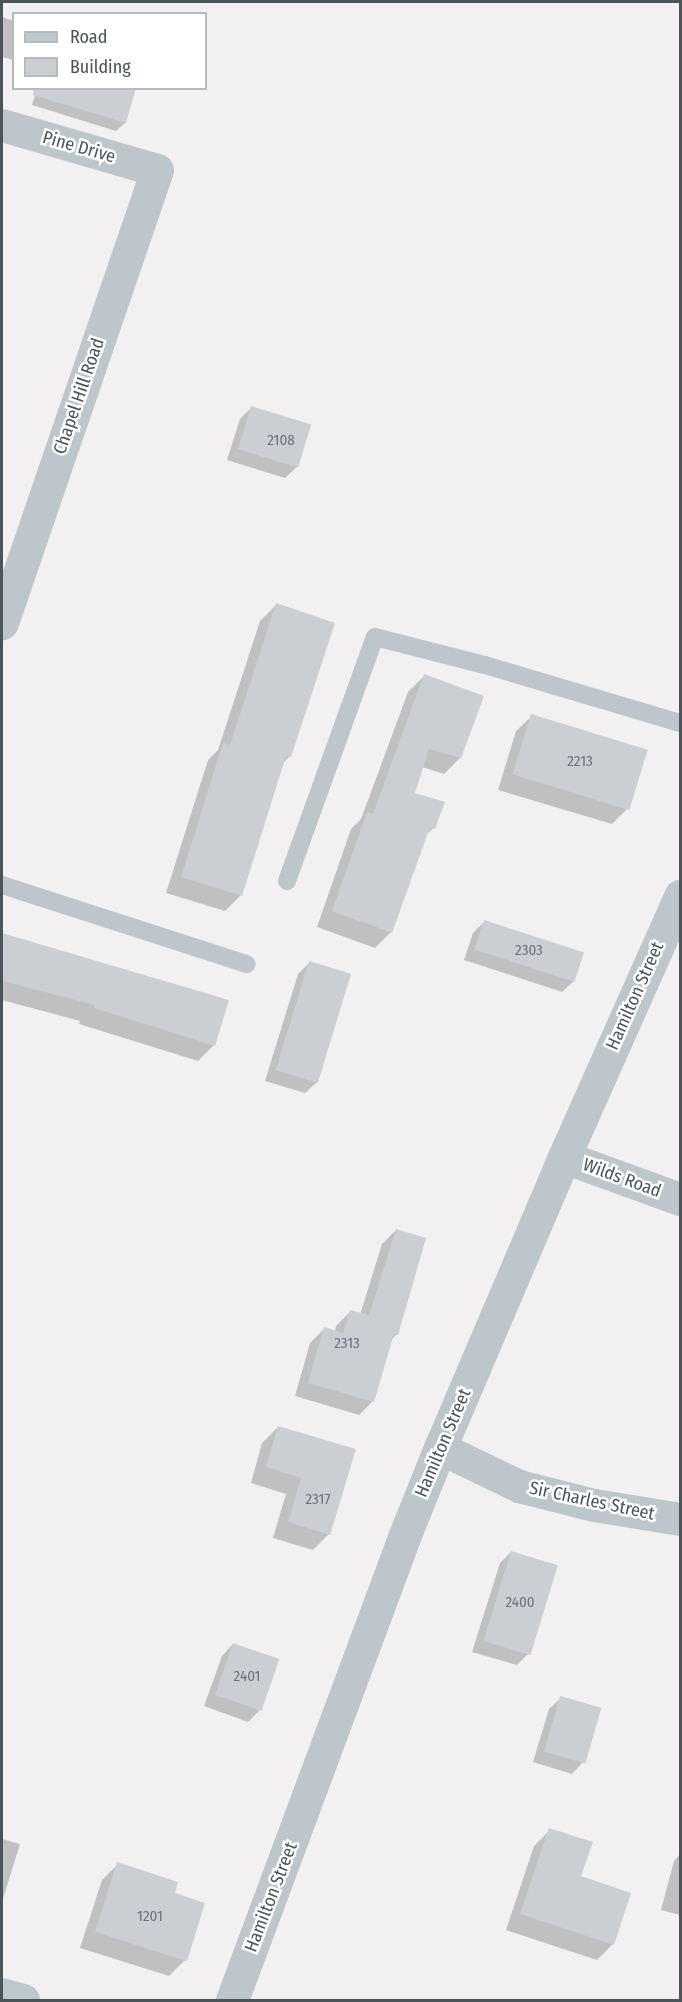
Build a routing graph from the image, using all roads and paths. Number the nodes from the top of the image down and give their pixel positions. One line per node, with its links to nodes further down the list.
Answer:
1 (2, 125): 2 (street, Pine Drive)
2 (157, 170): 3 (street, Chapel Hill Road)
3 (2, 623)
4 (681, 723): 5 (lane)
5 (287, 880)
6 (2, 885): 8 (lane)
7 (681, 896): 9 (street, Hamilton Street)
8 (247, 964)
9 (564, 1157): 10 (street, Wilds Road); 11 (street, Hamilton Street)
10 (681, 1199)
11 (440, 1448): 12 (street, Sir Charles Street); 15 (street, Hamilton Street)
12 (681, 1519)
13 (2, 1994): 14 (street)
14 (23, 2001)
15 (232, 2001)

